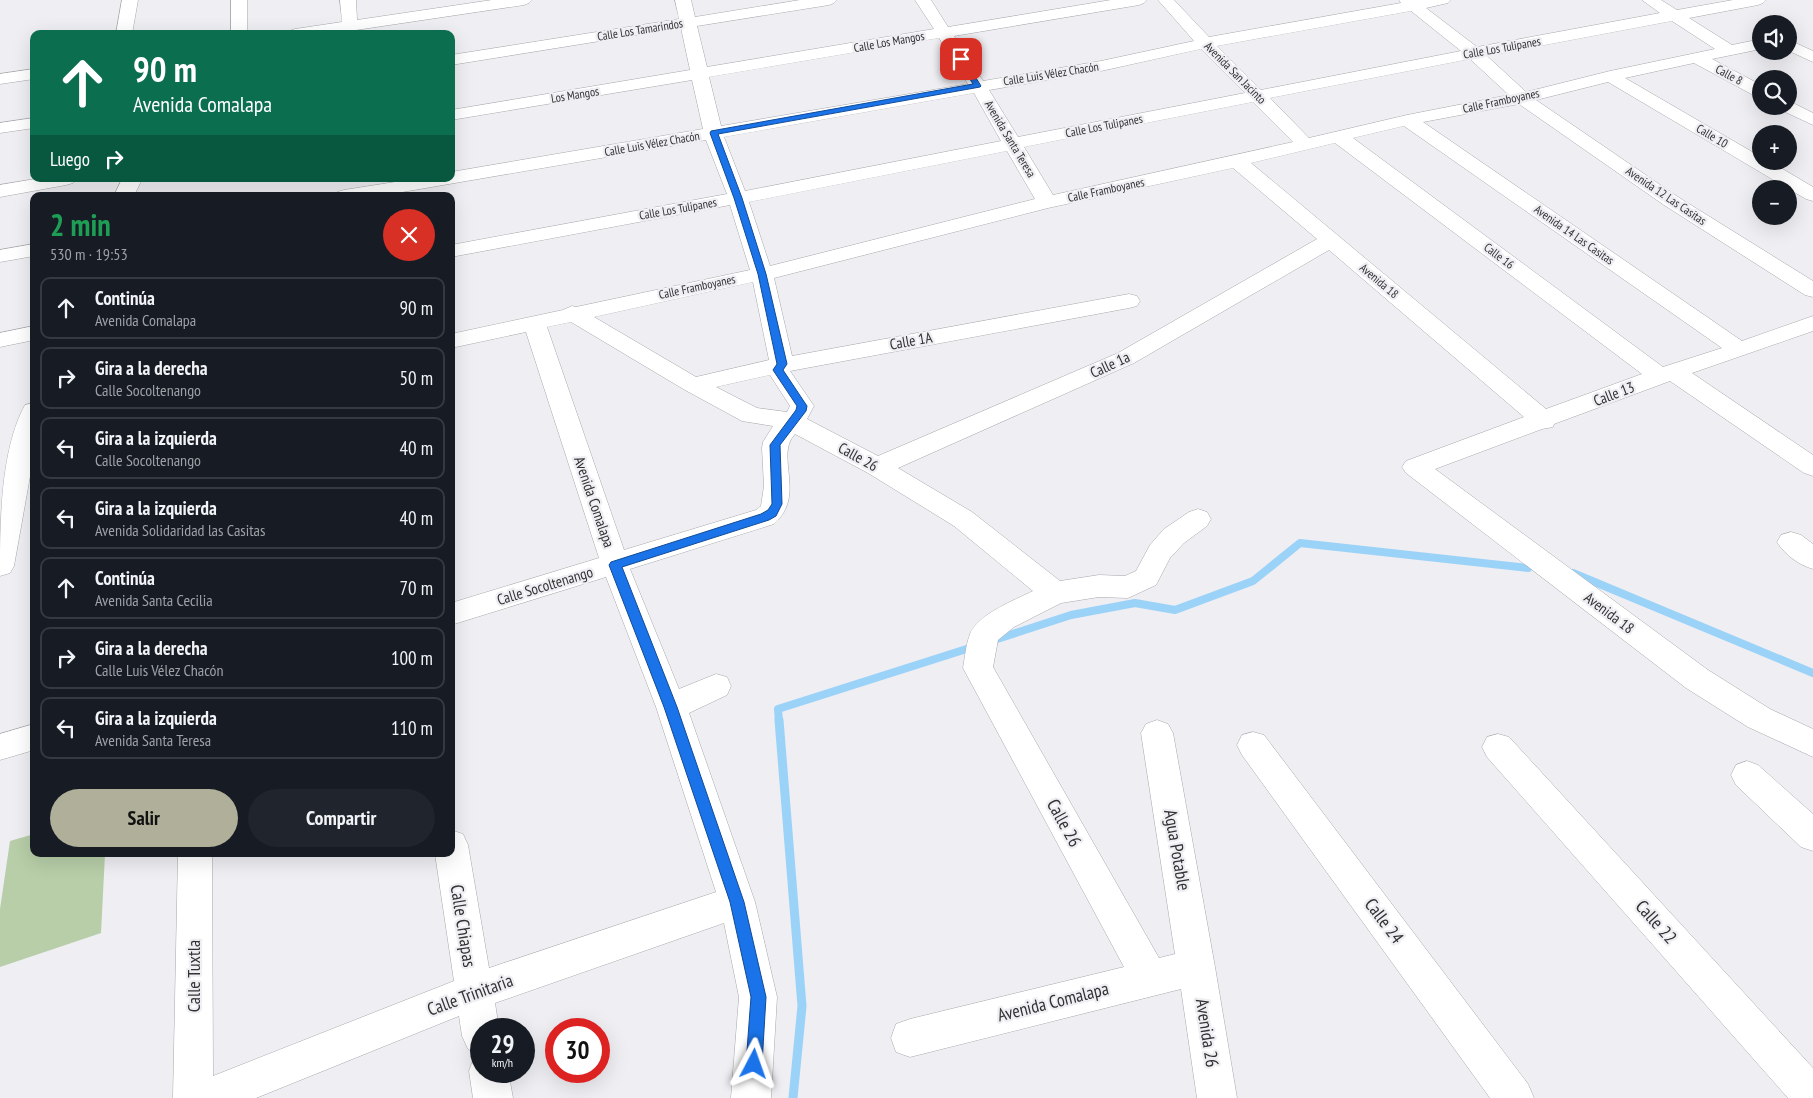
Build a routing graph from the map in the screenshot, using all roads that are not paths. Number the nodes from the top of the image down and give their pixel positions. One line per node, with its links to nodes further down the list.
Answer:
1 (130, 0): 18 (street)
2 (239, 0): 19 (street)
3 (348, 0): 17 (street)
4 (524, 0): 14 (street)
5 (683, 0): 16 (street)
6 (829, 0): 16 (street, Calle Los Tamarindos)
7 (923, 0): 21 (street, Avenida Santa Teresa)
8 (1139, 0): 21 (street, Calle Los Mangos)
9 (1166, 0): 24 (street, Avenida San Jacinto)
10 (1443, 0): 13 (street, Calle Luis Vélez Chacón)
11 (1650, 0): 15 (street)
12 (1758, 0): 15 (street, Calle Los Tulipanes)
13 (1411, 3): 24 (street, Calle Luis Vélez Chacón); 28 (street, Avenida 12 Las Casitas)
14 (463, 4): 17 (street)
15 (1678, 16): 27 (street); 28 (street, Calle Los Tulipanes)
16 (688, 22): 31 (street, Calle Los Tamarindos); 34 (street)
17 (350, 26): 20 (street)
18 (125, 30)
19 (239, 30)
20 (322, 30)
21 (944, 33): 34 (street, Calle Los Mangos); 37 (street, Avenida Santa Teresa)
22 (1805, 34): 23 (street)
23 (1797, 36)
24 (1205, 44): 37 (street, Calle Luis Vélez Chacón); 39 (street, Avenida San Jacinto)
25 (1752, 46): 27 (street, Calle Framboyanes)
26 (1797, 49): 29 (street)
27 (1728, 50): 30 (street, Calle Framboyanes)
28 (1474, 53): 39 (street, Calle Los Tulipanes); 40 (street, Avenida 12 Las Casitas)
29 (1813, 57)
30 (1697, 58): 35 (street, Calle Framboyanes); 38 (street, Calle 8)
31 (455, 59)
32 (0, 67): 33 (street)
33 (27, 75): 36 (street)
34 (699, 75): 42 (street, Los Mangos); 47 (street)
35 (1610, 76): 40 (street, Calle Framboyanes); 57 (street, Calle 10)
36 (0, 79)
37 (978, 86): 47 (street, Calle Luis Vélez Chacón); 49 (street, Avenida Santa Teresa)
38 (1752, 87)
39 (1258, 96): 49 (street, Calle Los Tulipanes); 50 (street, Avenida San Jacinto)
40 (1522, 98): 43 (street, Calle Framboyanes); 65 (street, Avenida 12 Las Casitas)
41 (1797, 111): 44 (street)
42 (455, 114)
43 (1407, 120): 48 (street, Calle Framboyanes); 73 (street, Avenida 14 Las Casitas)
44 (1813, 120)
45 (30, 124): 46 (street)
46 (0, 128)
47 (713, 133): 52 (street, Calle Luis Vélez Chacón); 58 (street)
48 (1338, 136): 50 (street, Calle Framboyanes); 75 (street, Calle 16)
49 (1012, 144): 58 (street, Calle Los Tulipanes); 59 (street, Avenida Santa Teresa)
50 (1305, 144): 51 (street, Calle Framboyanes)
51 (1237, 161): 59 (street, Calle Framboyanes); 60 (street, Avenida 18)
52 (455, 180)
53 (50, 182): 55 (street)
54 (438, 183): 56 (street, Calle Luis Vélez Chacón)
55 (0, 191)
56 (373, 192)
57 (1813, 196)
58 (738, 198): 61 (street, Calle Los Tulipanes); 64 (street)
59 (1047, 202): 64 (street, Calle Framboyanes)
60 (1331, 240): 78 (street, Avenida 18); 81 (street, Calle 1a)
61 (455, 249)
62 (30, 251): 63 (street)
63 (0, 256)
64 (762, 274): 67 (street, Calle Framboyanes); 74 (street)
65 (1813, 290)
66 (1128, 301): 74 (street, Calle 1A)
67 (572, 313): 68 (street, Calle Framboyanes); 76 (street, Calle 26)
68 (534, 322): 72 (street, Calle Framboyanes); 87 (street, Avenida Comalapa)
69 (1813, 323): 73 (street, Calle 13)
70 (30, 334): 71 (street)
71 (0, 340)
72 (455, 340)
73 (1740, 350): 75 (street, Calle 13)
74 (782, 364): 76 (street, Calle 1A); 79 (street, Calle Socoltenango)
75 (1667, 374): 78 (street, Calle 13); 83 (street, Calle 16)
76 (694, 385): 79 (street, Calle 26)
77 (30, 418): 80 (street)
78 (1544, 420): 82 (street, Calle 13)
79 (791, 421): 81 (street, Calle 26); 87 (street, Calle Socoltenango)
80 (19, 439): 88 (street)
81 (877, 467): 89 (street, Calle 26)
82 (1415, 467): 95 (street, Avenida 18)
83 (1813, 467)
84 (1198, 519): 89 (street)
85 (1791, 542): 86 (street)
86 (1813, 559)
87 (615, 565): 90 (street, Calle Socoltenango); 92 (street, Avenida Comalapa)
88 (0, 566)
89 (1055, 593): 105 (street, Calle 26)
90 (455, 613)
91 (716, 686): 92 (street)
92 (671, 707): 103 (street, Avenida Comalapa)
93 (1157, 733): 104 (street, Agua Potable)
94 (30, 738): 97 (street)
95 (1813, 744)
96 (1253, 745): 116 (street, Calle 24)
97 (0, 747)
98 (1498, 747): 110 (street, Calle 22)
99 (1747, 775): 100 (street)
100 (1813, 836)
101 (195, 857): 111 (street, Calle Tuxtla)
102 (453, 857): 106 (street, Calle Chiapas)
103 (737, 902): 106 (street, Calle Trinitaria); 114 (street, Avenida Comalapa)
104 (1197, 967): 105 (street, Avenida Comalapa); 115 (street, Avenida 26)
105 (1150, 978): 108 (street, Avenida Comalapa)
106 (473, 992): 107 (street, Calle Chiapas); 112 (street, Calle Trinitaria)
107 (478, 1018)
108 (910, 1038)
109 (490, 1083): 113 (street)
110 (1813, 1097)
111 (193, 1098)
112 (206, 1098)
113 (493, 1098)
114 (751, 1098)
115 (1217, 1098)
116 (1514, 1098)

